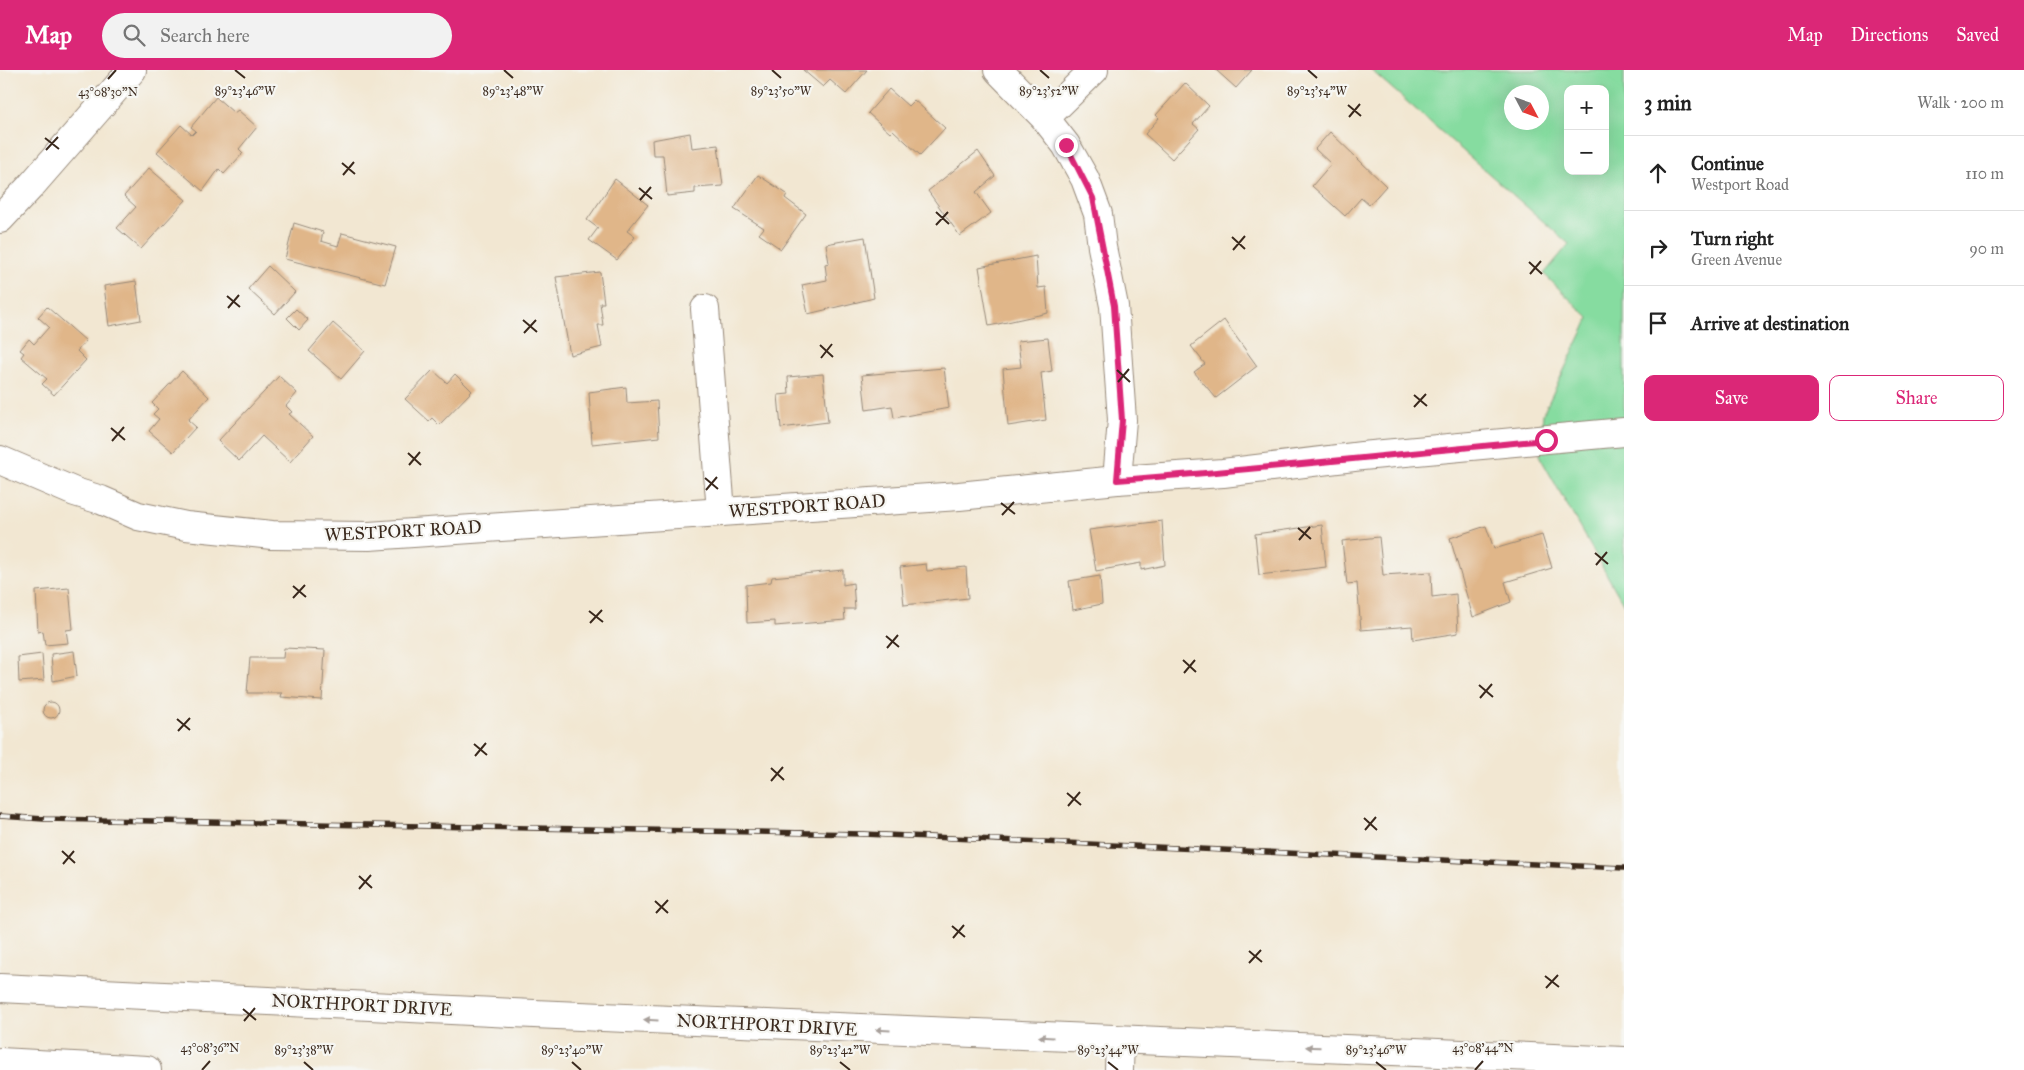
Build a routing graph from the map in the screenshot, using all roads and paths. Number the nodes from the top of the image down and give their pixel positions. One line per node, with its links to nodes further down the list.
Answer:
1 (132, 70): 5 (street)
2 (998, 70): 4 (street)
3 (1094, 70): 4 (street)
4 (1045, 118): 9 (street)
5 (0, 219)
6 (705, 309): 10 (street)
7 (1624, 432): 9 (street, WESTPORT ROAD)
8 (0, 460): 10 (street, WESTPORT ROAD)
9 (1117, 480): 10 (street, WESTPORT ROAD)
10 (721, 512)
11 (0, 988): 12 (street, NORTHPORT DRIVE, one-way to 11)
12 (1120, 1041): 13 (street, NORTHPORT DRIVE, one-way to 12); 16 (street)
13 (1624, 1061)
14 (0, 1062): 15 (street)
15 (146, 1070)
16 (1119, 1070)

